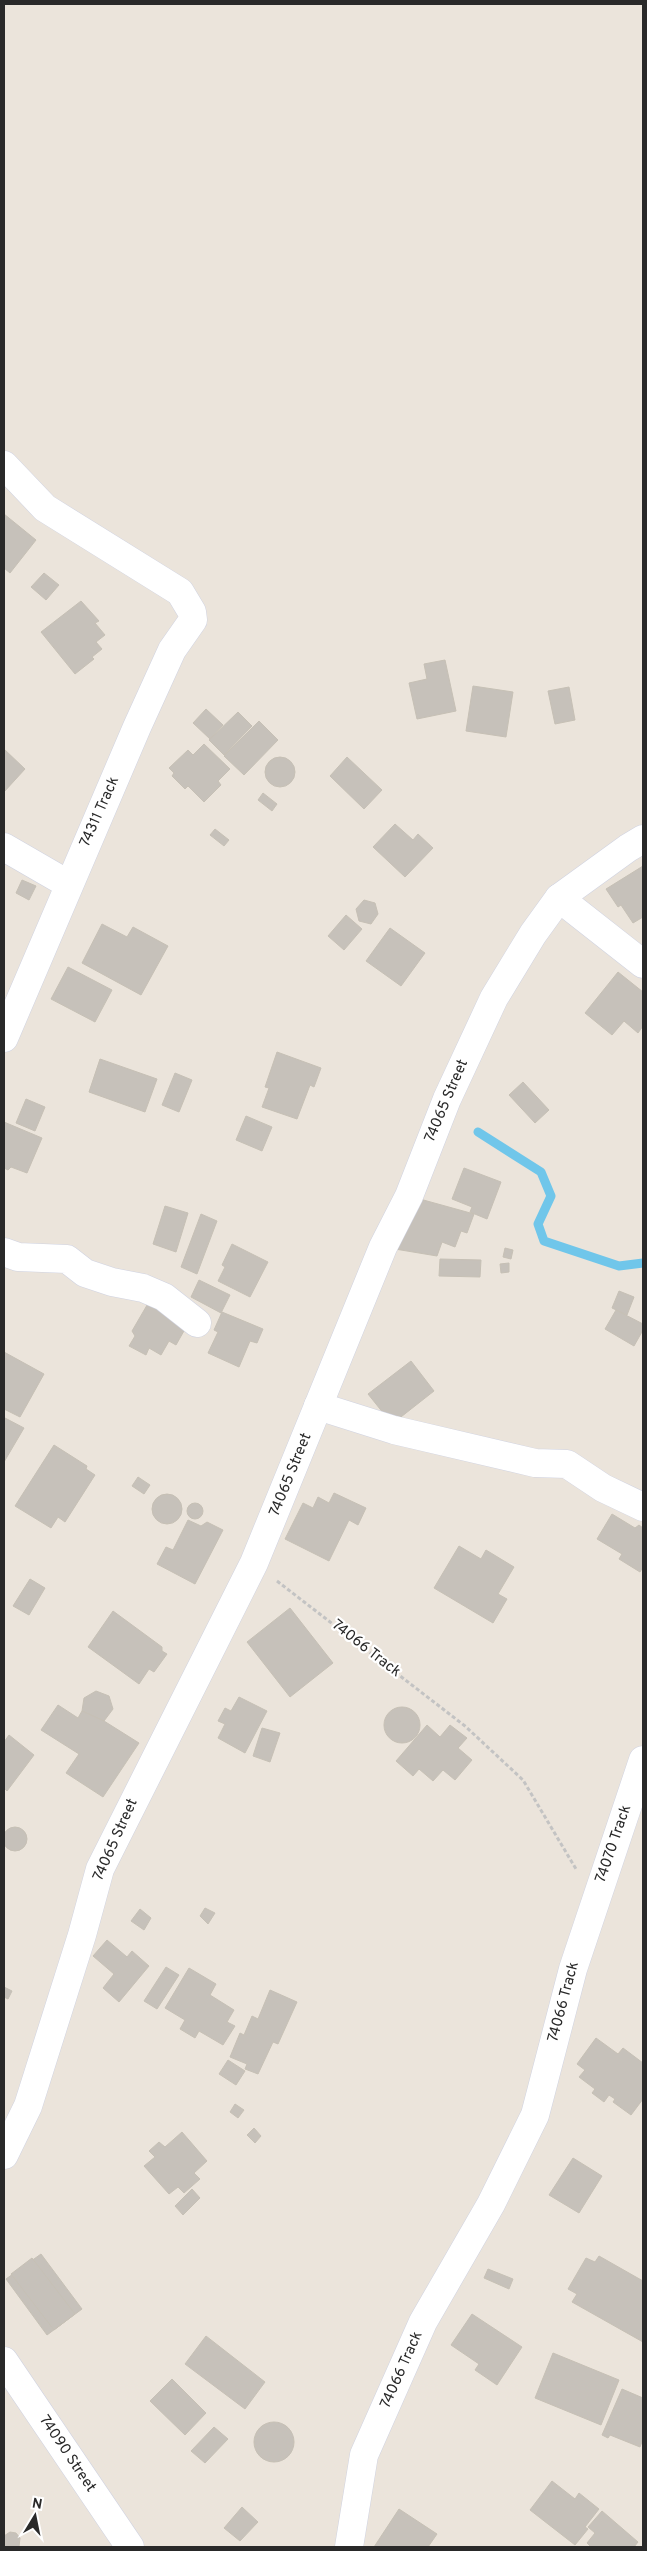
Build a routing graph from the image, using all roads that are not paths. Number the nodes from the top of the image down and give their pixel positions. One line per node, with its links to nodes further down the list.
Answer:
1 (4, 465): 4 (street, 74311 Track)
2 (643, 839): 5 (street, 74065 Street)
3 (4, 847): 4 (street)
4 (68, 884): 7 (street, 74311 Track)
5 (559, 898): 6 (street); 10 (street, 74065 Street)
6 (643, 964)
7 (4, 1038)
8 (4, 1252): 9 (street)
9 (197, 1323)
10 (318, 1406): 11 (street); 14 (street, 74065 Street)
11 (643, 1507)
12 (643, 1760): 13 (street, 74070 Track)
13 (594, 1900): 17 (street, 74066 Track)
14 (4, 2155)
15 (4, 2360): 16 (street, 74090 Street)
16 (130, 2547)
17 (349, 2547)

